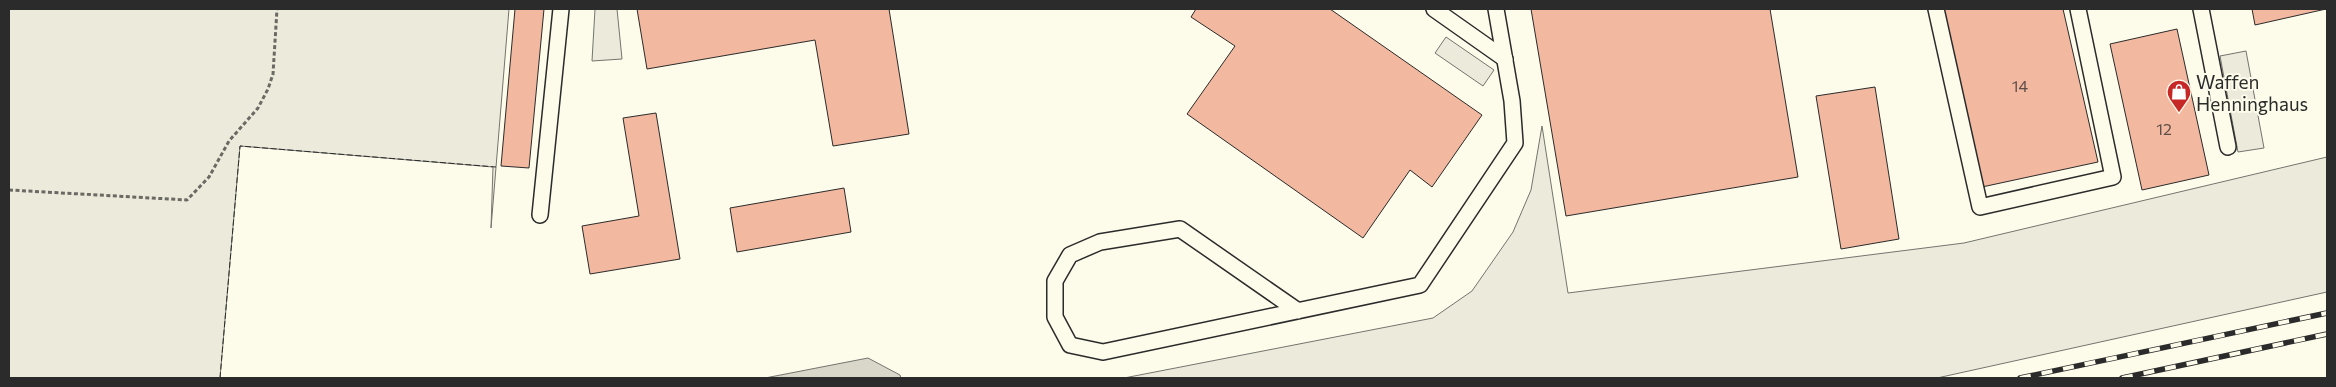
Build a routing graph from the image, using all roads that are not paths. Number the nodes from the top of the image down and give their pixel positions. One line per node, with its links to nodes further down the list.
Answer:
1 (561, 9): 9 (lane)
2 (1434, 9): 7 (lane)
3 (1496, 9): 7 (lane)
4 (1936, 9): 5 (lane)
5 (2078, 9)
6 (2201, 9): 8 (lane)
7 (1505, 59): 10 (lane)
8 (2228, 147)
9 (540, 215)
10 (1298, 311): 10 (lane)

